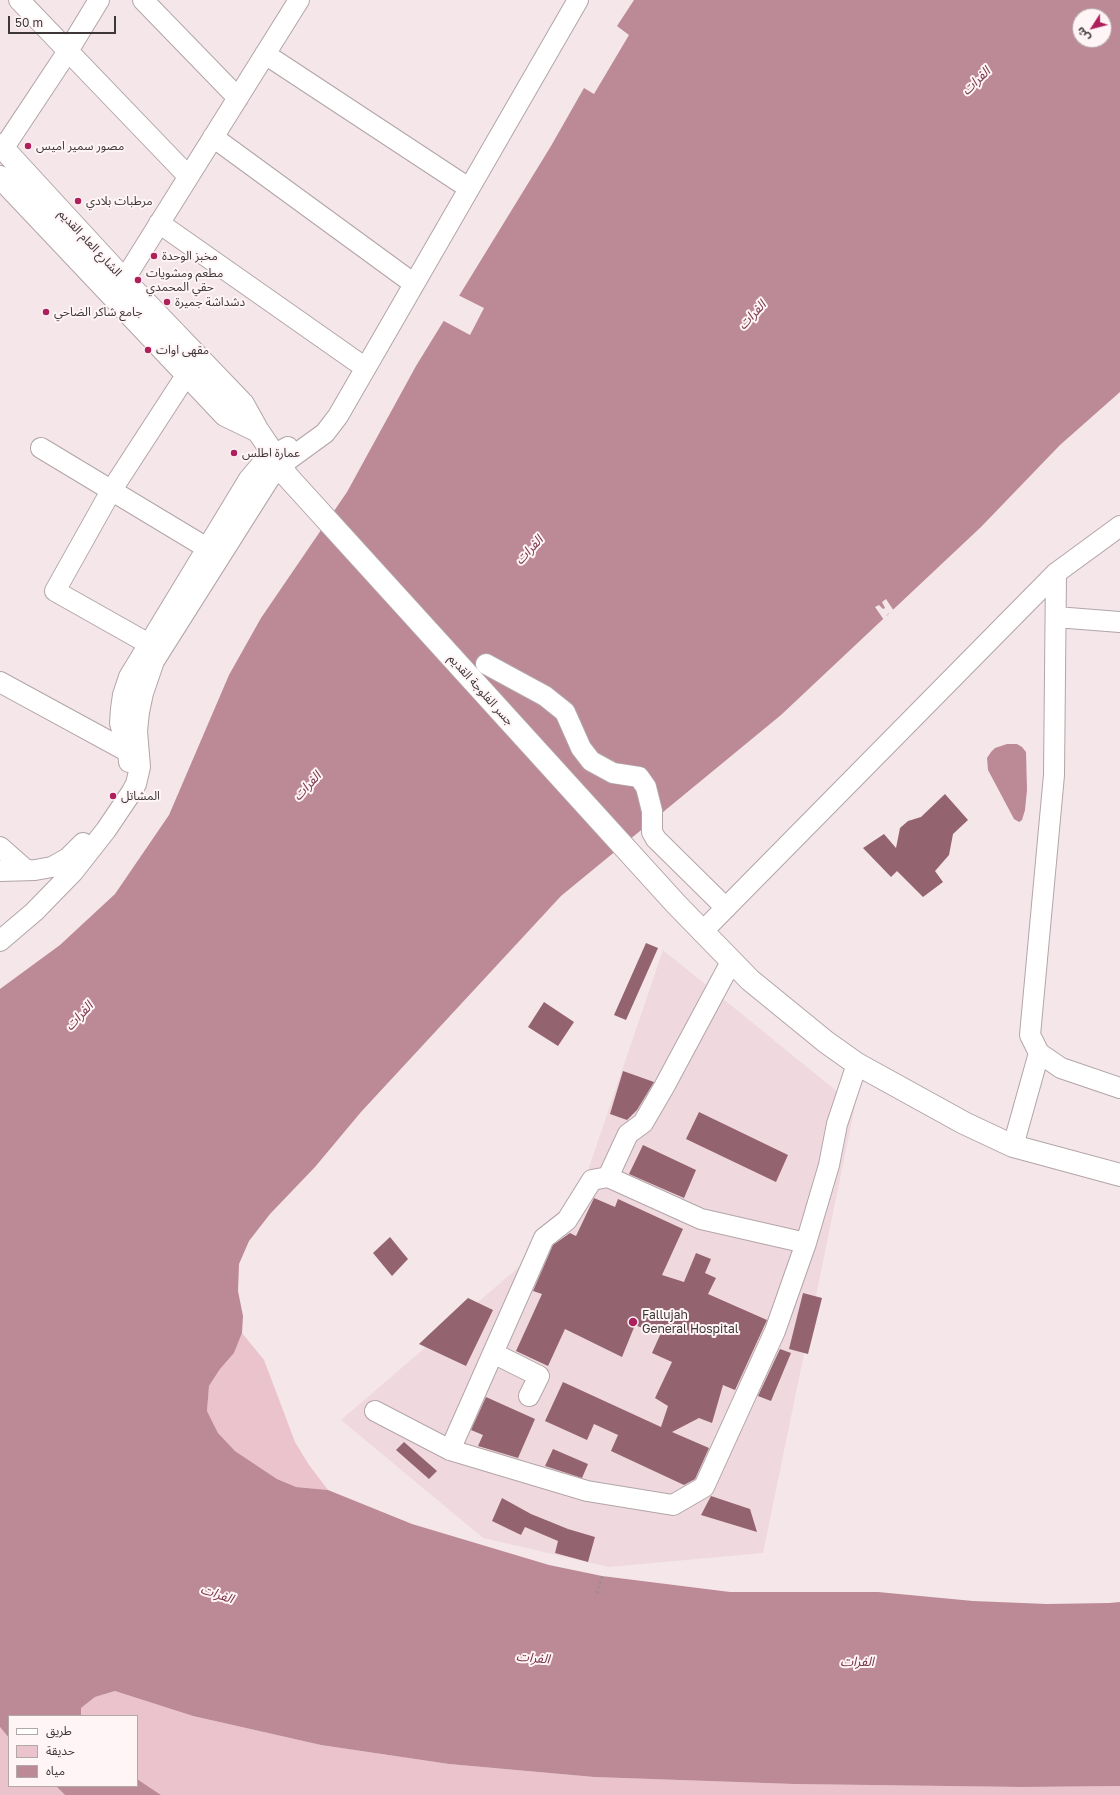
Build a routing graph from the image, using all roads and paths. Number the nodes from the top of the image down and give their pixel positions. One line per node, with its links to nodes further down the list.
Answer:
1 (19, 0): 7 (street)
2 (100, 0): 7 (street)
3 (144, 0): 9 (street)
4 (567, 0): 14 (street)
5 (578, 0): 22 (street)
6 (291, 4): 8 (street)
7 (68, 51): 11 (street); 13 (street)
8 (265, 54): 9 (street); 14 (street)
9 (238, 98): 10 (street)
10 (213, 137): 13 (street); 16 (street)
11 (2, 147): 17 (main road, الشارع العام القديم)
12 (0, 176): 19 (main road, الشارع العام القديم)
13 (188, 176): 15 (street)
14 (461, 183): 16 (street)
15 (160, 223): 17 (street); 18 (street)
16 (406, 278): 18 (street)
17 (124, 280): 20 (main road, الشارع العام القديم)
18 (357, 362): 22 (street)
19 (187, 374): 20 (main road, الشارع العام القديم); 23 (street)
20 (258, 431): 22 (main road, الشارع العام القديم)
21 (41, 448): 23 (street)
22 (281, 465): 25 (street); 32 (street); 38 (main road, جسر الفلوجة القديم)
23 (112, 491): 25 (street); 29 (street)
24 (1120, 526): 26 (street)
25 (207, 548): 29 (street)
26 (1056, 573): 27 (street); 37 (street)
27 (1056, 616): 28 (street); 41 (street)
28 (1120, 622)
29 (149, 644): 32 (street)
30 (486, 664): 37 (street)
31 (0, 682): 32 (street)
32 (134, 755): 34 (street); 36 (street)
33 (0, 847): 34 (street)
34 (30, 870): 35 (street); 36 (street)
35 (0, 871)
36 (51, 896): 39 (street)
37 (726, 908): 38 (street)
38 (702, 932): 40 (main road, جسر الفلوجة القديم)
39 (0, 941)
40 (731, 962): 42 (main road, جسر الفلوجة القديم); 46 (street)
41 (1040, 1052): 43 (street); 44 (street)
42 (858, 1064): 44 (main road, جسر الفلوجة القديم); 47 (street)
43 (1120, 1088)
44 (1014, 1146): 45 (main road, جسر الفلوجة القديم)
45 (1120, 1174)
46 (608, 1177): 47 (street); 48 (street)
47 (806, 1243): 51 (street)
48 (493, 1353): 49 (street); 51 (street)
49 (529, 1396)
50 (375, 1411): 51 (street)
51 (450, 1450)
52 (602, 1576): 53 (path)
53 (597, 1593)

